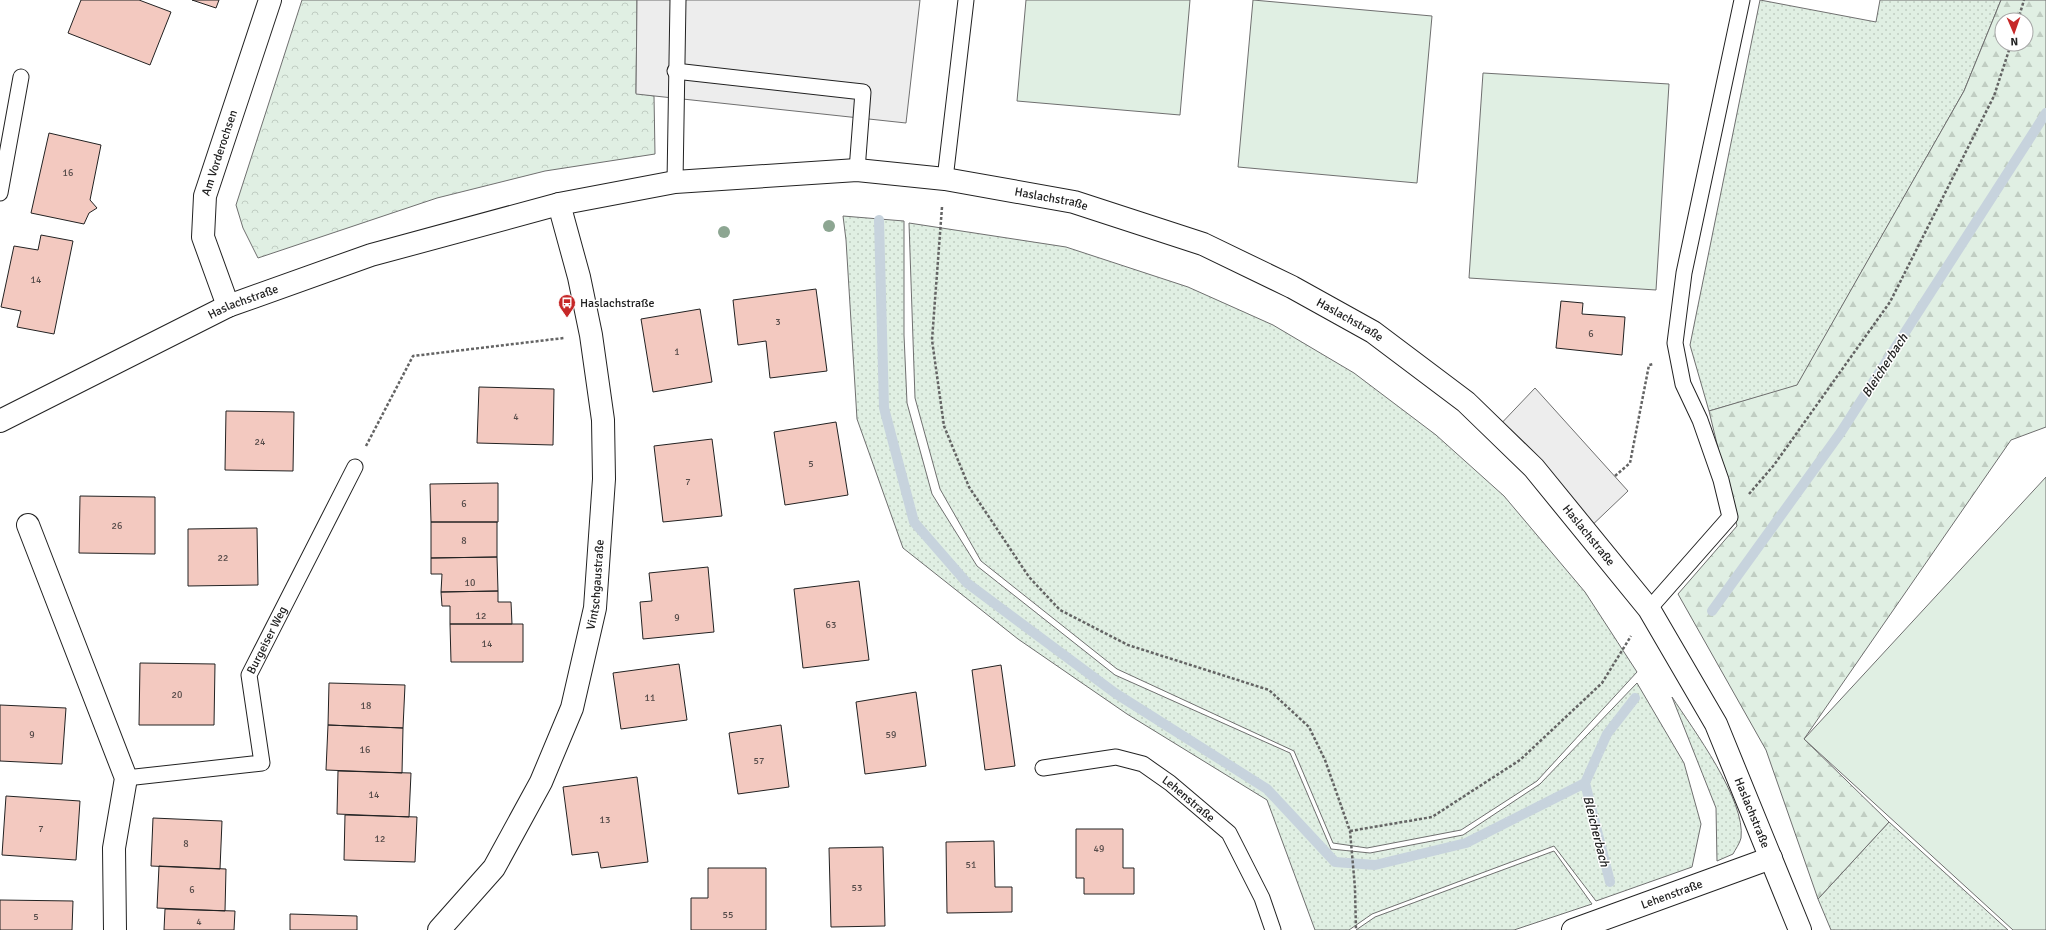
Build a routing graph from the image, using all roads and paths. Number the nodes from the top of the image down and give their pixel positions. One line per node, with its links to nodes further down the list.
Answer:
1 (270, 0): 15 (street, Am Vorderochsen)
2 (678, 0): 8 (lane)
3 (966, 0): 11 (lane)
4 (1742, 0): 17 (lane)
5 (2024, 0): 6 (path)
6 (2020, 12)
7 (2008, 52): 21 (path)
8 (675, 71): 10 (lane); 12 (lane)
9 (21, 77): 13 (lane)
10 (857, 170): 11 (street, Haslachstraße); 12 (street, Haslachstraße)
11 (945, 179): 23 (street, Haslachstraße); 26 (path)
12 (675, 182): 14 (street, Haslachstraße)
13 (0, 193)
14 (559, 204): 15 (street, Haslachstraße); 16 (street, Vintschgaustraße)
15 (228, 306): 18 (street, Haslachstraße)
16 (591, 335): 19 (path); 29 (street, Vintschgaustraße)
17 (1678, 359): 20 (path); 21 (lane)
18 (0, 421)
19 (355, 467): 25 (lane, Burgeiser Weg)
20 (1615, 476)
21 (1730, 516): 23 (lane)
22 (28, 525): 25 (street)
23 (1649, 609): 26 (path); 27 (street, Haslachstraße)
24 (1043, 768): 30 (lane, Lehenstraße)
25 (126, 778): 28 (street)
26 (1350, 831): 31 (path)
27 (1771, 858): 32 (street, Lehenstraße); 33 (street, Haslachstraße)
28 (115, 930)
29 (439, 930)
30 (1273, 930)
31 (1356, 930)
32 (1573, 930)
33 (1800, 930)

